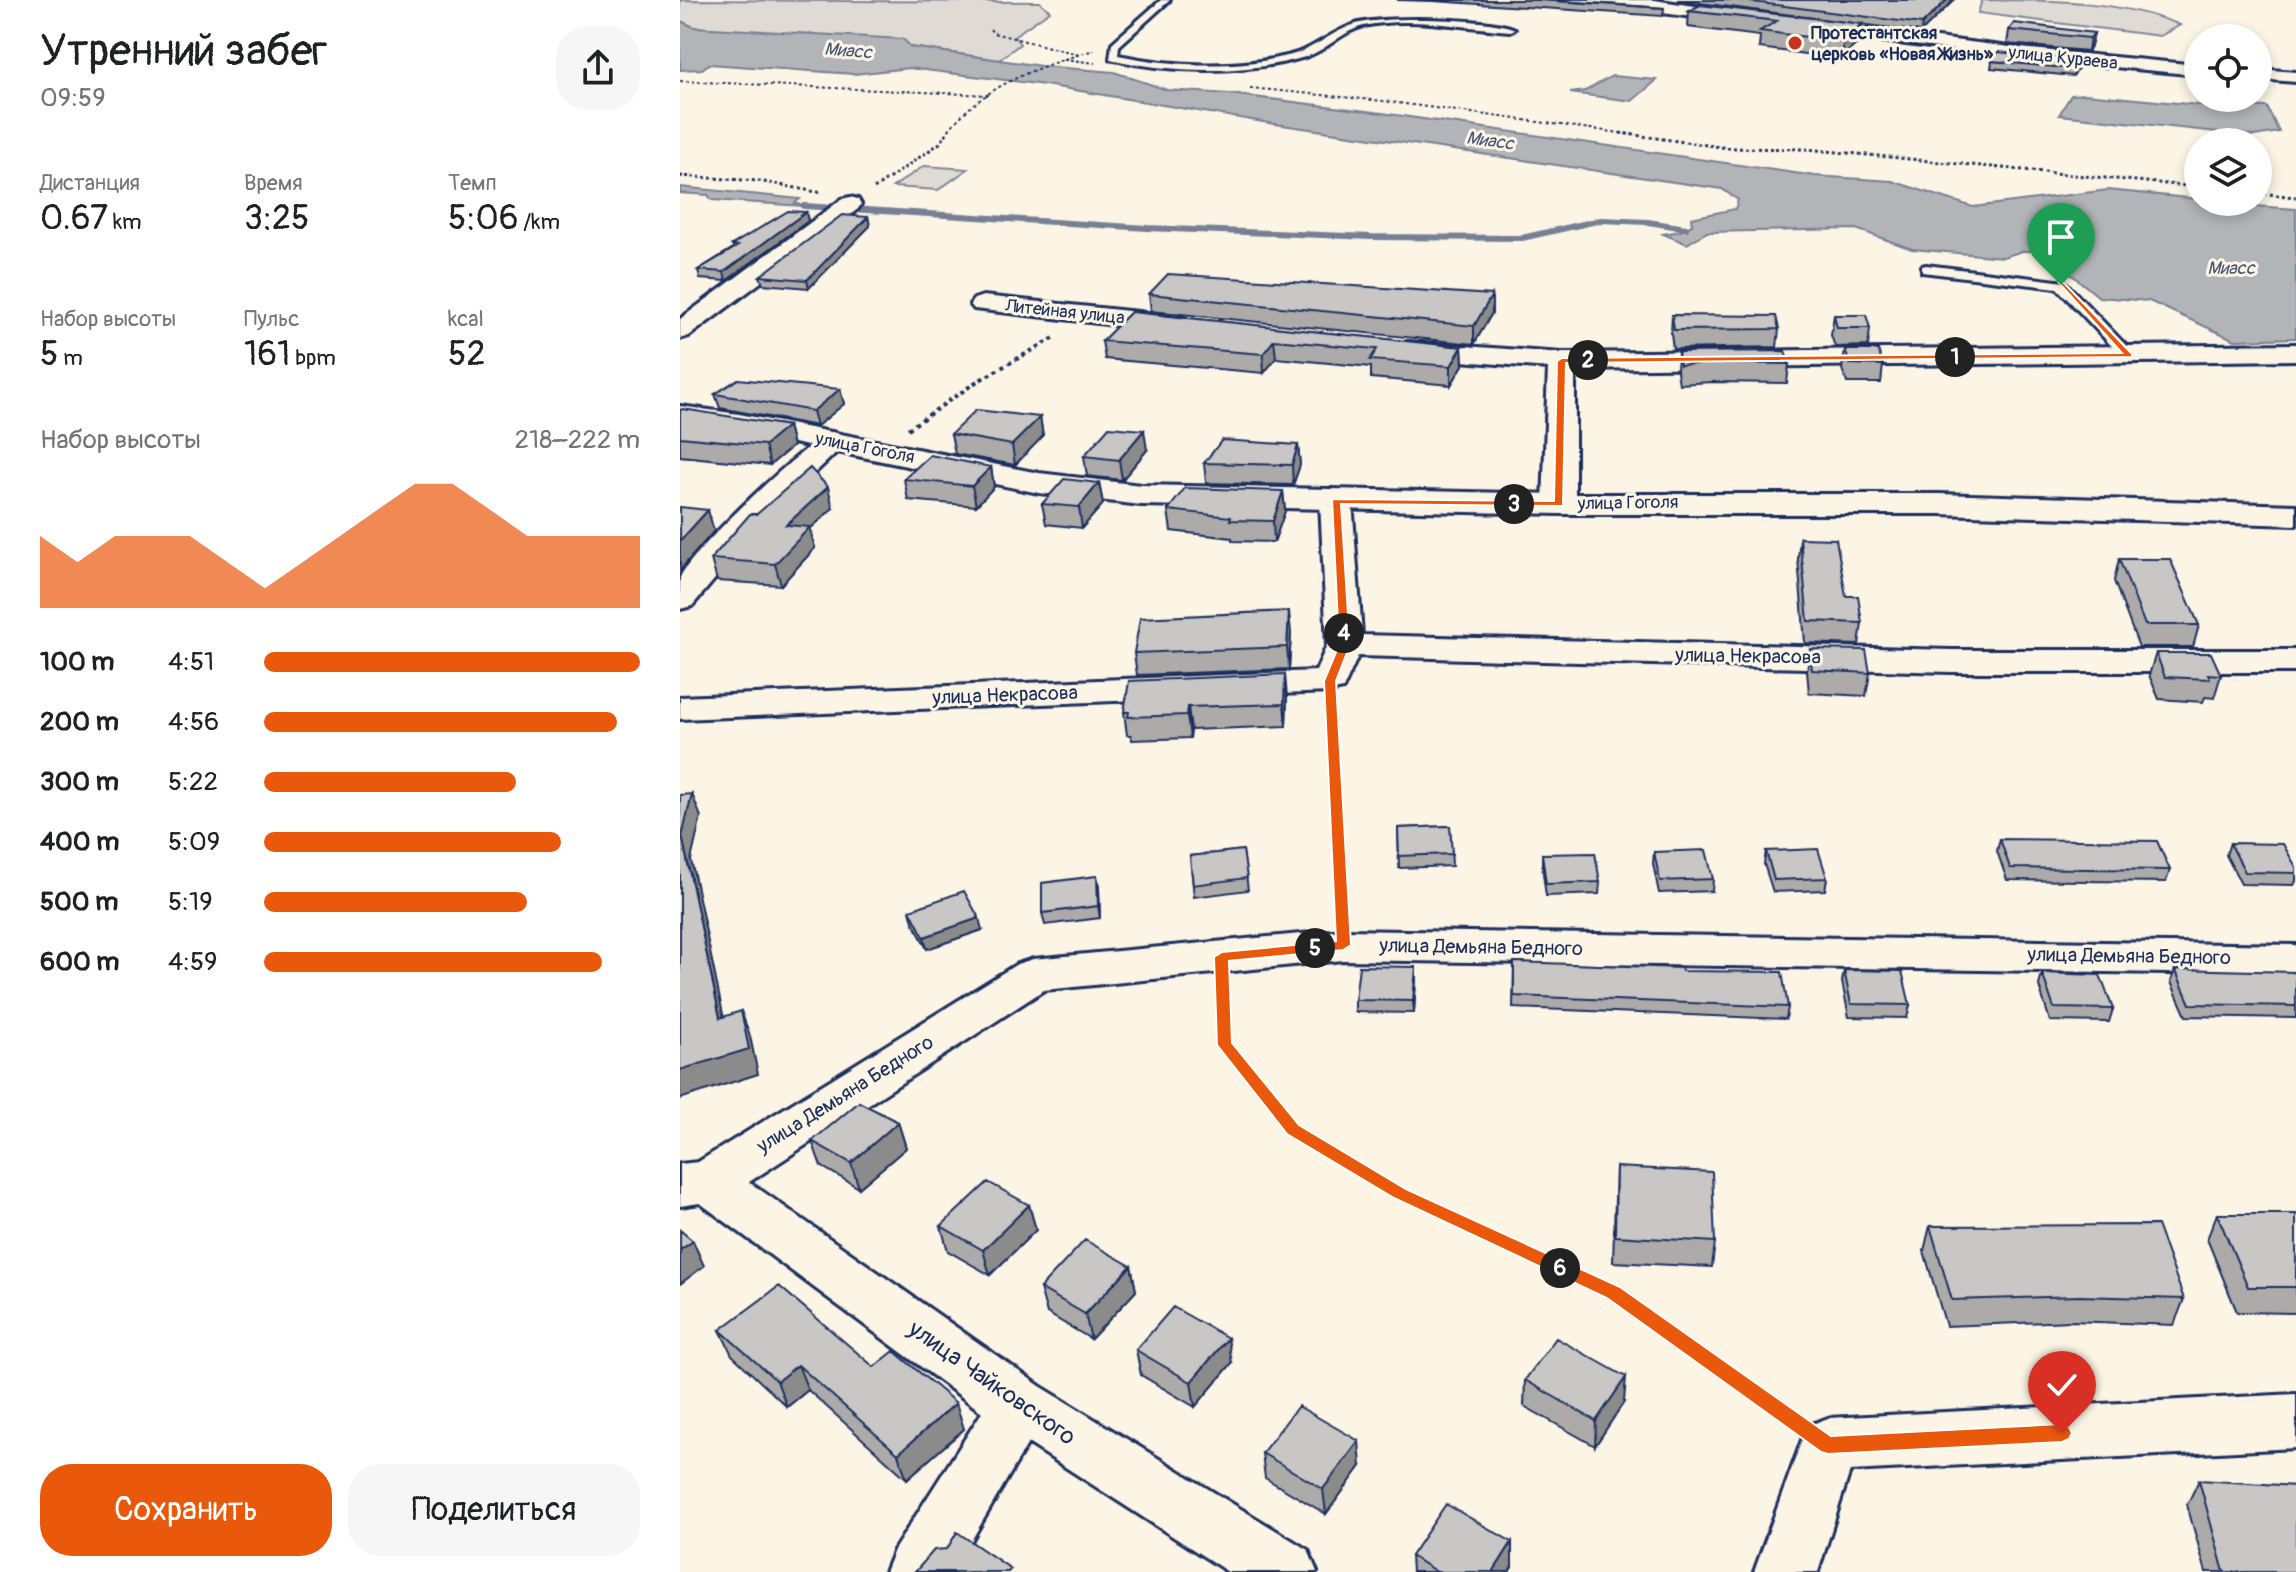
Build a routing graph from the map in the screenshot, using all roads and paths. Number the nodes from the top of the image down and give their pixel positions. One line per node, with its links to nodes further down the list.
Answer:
1 (1166, 0): 7 (lane)
2 (1545, 0): 3 (street)
3 (1649, 4): 4 (street)
4 (1762, 21)
5 (1793, 25): 10 (street, улица Кураева)
6 (990, 29): 8 (path)
7 (1511, 29)
8 (1079, 55)
9 (1064, 59): 14 (path)
10 (2184, 69)
11 (2272, 75): 12 (street)
12 (2296, 77)
13 (680, 81): 14 (path)
14 (989, 95): 20 (path)
15 (1383, 101): 17 (path)
16 (680, 176): 20 (path)
17 (2184, 186)
18 (2272, 194): 19 (path)
19 (2296, 197)
20 (845, 208): 25 (street)
21 (1926, 269): 28 (lane)
22 (983, 304): 23 (street, Литейная улица)
23 (1099, 315): 24 (street, Литейная улица); 32 (path)
24 (1205, 327)
25 (680, 331)
26 (1388, 348): 29 (street)
27 (2296, 352): 28 (street)
28 (2129, 356): 29 (street)
29 (1562, 361): 34 (street)
30 (680, 415): 31 (street, улица Гоголя)
31 (832, 441): 32 (street, улица Гоголя); 36 (street)
32 (877, 450): 33 (street, улица Гоголя)
33 (1336, 501): 34 (street, улица Гоголя); 37 (street)
34 (1559, 504): 35 (street, улица Гоголя)
35 (2296, 515)
36 (680, 599)
37 (1345, 645): 38 (street, улица Некрасова); 39 (street)
38 (2296, 661)
39 (1330, 681): 40 (street, улица Некрасова); 41 (path)
40 (680, 708)
41 (1343, 945): 42 (street, улица Демьяна Бедного); 43 (street, улица Демьяна Бедного)
42 (1222, 957): 44 (street, улица Демьяна Бедного); 47 (path)
43 (2296, 960)
44 (694, 1183): 45 (street, улица Чайковского)
45 (1019, 1405): 48 (street); 49 (street, улица Чайковского)
46 (2296, 1421): 47 (street)
47 (1828, 1445): 50 (street)
48 (917, 1572)
49 (1285, 1572)
50 (1786, 1572)

